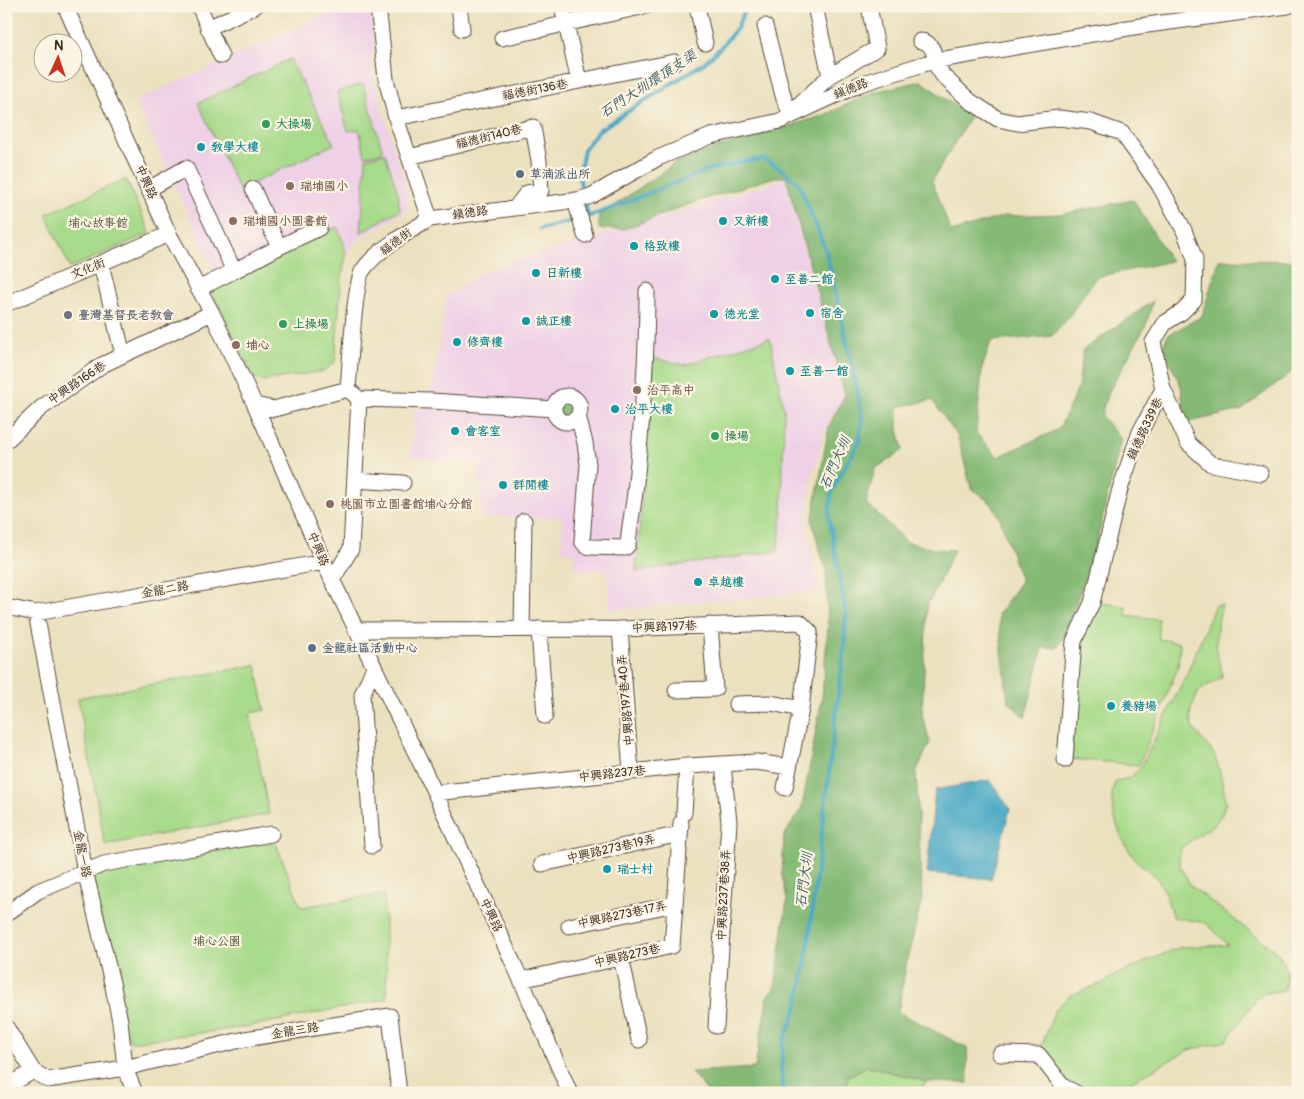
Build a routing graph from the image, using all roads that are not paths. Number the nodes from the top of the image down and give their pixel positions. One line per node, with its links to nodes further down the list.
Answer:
1 (64, 6): 27 (street, 中興路)
2 (199, 6): 14 (street)
3 (255, 6): 14 (street)
4 (378, 6): 25 (street)
5 (459, 6): 15 (street)
6 (562, 6): 12 (street)
7 (645, 6): 12 (street)
8 (697, 6): 18 (street)
9 (816, 6): 22 (street)
10 (869, 6): 22 (street)
11 (1288, 6): 20 (street, 鎮德路)
12 (566, 24): 16 (street); 23 (street)
13 (765, 26): 24 (street)
14 (208, 28): 19 (street)
15 (462, 28)
16 (502, 38)
17 (920, 41): 20 (street)
18 (705, 43)
19 (221, 56)
20 (935, 61): 24 (street, 鎮德路); 41 (street, 鎮德路339巷)
21 (674, 62): 23 (street, 福德街136巷)
22 (830, 76): 24 (street)
23 (579, 81): 25 (street, 福德街136巷)
24 (785, 116): 29 (street, 鎮德路)
25 (396, 118): 26 (street)
26 (409, 157): 29 (street, 福德街140巷); 30 (street)
27 (149, 189): 32 (street, 中興路); 35 (street)
28 (253, 189): 33 (street)
29 (516, 207): 30 (street, 鎮德路)
30 (430, 219): 42 (street, 福德街)
31 (319, 228): 33 (street)
32 (170, 234): 34 (street, 文化街); 36 (street, 中興路)
33 (279, 247): 35 (street)
34 (101, 264): 38 (street, 文化街); 40 (street)
35 (234, 271): 36 (street)
36 (198, 289): 39 (street, 中興路)
37 (647, 291): 42 (street)
38 (6, 304)
39 (212, 314): 40 (street, 中興路166巷); 43 (street, 中興路)
40 (123, 355): 44 (street, 中興路166巷)
41 (1163, 389): 45 (street); 63 (street, 鎮德路339巷)
42 (353, 394): 43 (street); 46 (street)
43 (256, 405): 49 (street, 中興路)
44 (10, 431)
45 (1260, 473)
46 (354, 480): 47 (street); 50 (street)
47 (403, 483)
48 (524, 521): 54 (street)
49 (324, 562): 50 (street, 中興路); 52 (street, 金龍二路)
50 (332, 580): 57 (street, 中興路)
51 (6, 607): 52 (street, 金龍二路)
52 (36, 613): 74 (street, 金龍一路)
53 (710, 625): 55 (street, 中興路197巷); 59 (street); 61 (street, 中興路197巷)
54 (522, 628): 56 (street, 中興路197巷); 57 (street, 中興路197巷)
55 (620, 628): 56 (street, 中興路197巷); 67 (street, 中興路197巷40弄)
56 (539, 629): 62 (street)
57 (356, 630): 58 (street, 中興路)
58 (374, 668): 69 (street, 中興路); 72 (street)
59 (676, 690)
60 (736, 704): 61 (street)
61 (801, 709): 66 (street, 中興路197巷)
62 (545, 716)
63 (1065, 760)
64 (723, 765): 65 (street, 中興路237巷); 66 (street, 中興路237巷); 80 (street, 中興路237巷38弄)
65 (687, 766): 67 (street, 中興路237巷); 70 (street, 中興路273巷)
66 (790, 767): 68 (street, 中興路197巷)
67 (631, 772): 69 (street, 中興路237巷)
68 (785, 788)
69 (435, 793): 79 (street, 中興路)
70 (681, 823): 73 (street, 中興路273巷19弄); 75 (street, 中興路273巷)
71 (270, 834): 74 (street)
72 (372, 846)
73 (542, 864)
74 (85, 871): 76 (street); 84 (street, 金龍一路)
75 (675, 904): 77 (street, 中興路273巷17弄); 78 (street, 中興路273巷)
76 (6, 914)
77 (569, 926)
78 (621, 957): 79 (street, 中興路273巷); 82 (street)
79 (521, 980): 89 (street, 中興路)
80 (716, 1026)
81 (6, 1027): 85 (street)
82 (639, 1040)
83 (1000, 1054): 90 (street)
84 (125, 1068): 85 (street); 87 (street, 金龍一路); 88 (street, 金龍三路)
85 (33, 1071): 86 (street)
86 (10, 1085)
87 (135, 1093)
88 (399, 1093)
89 (570, 1093)
90 (1076, 1093)

